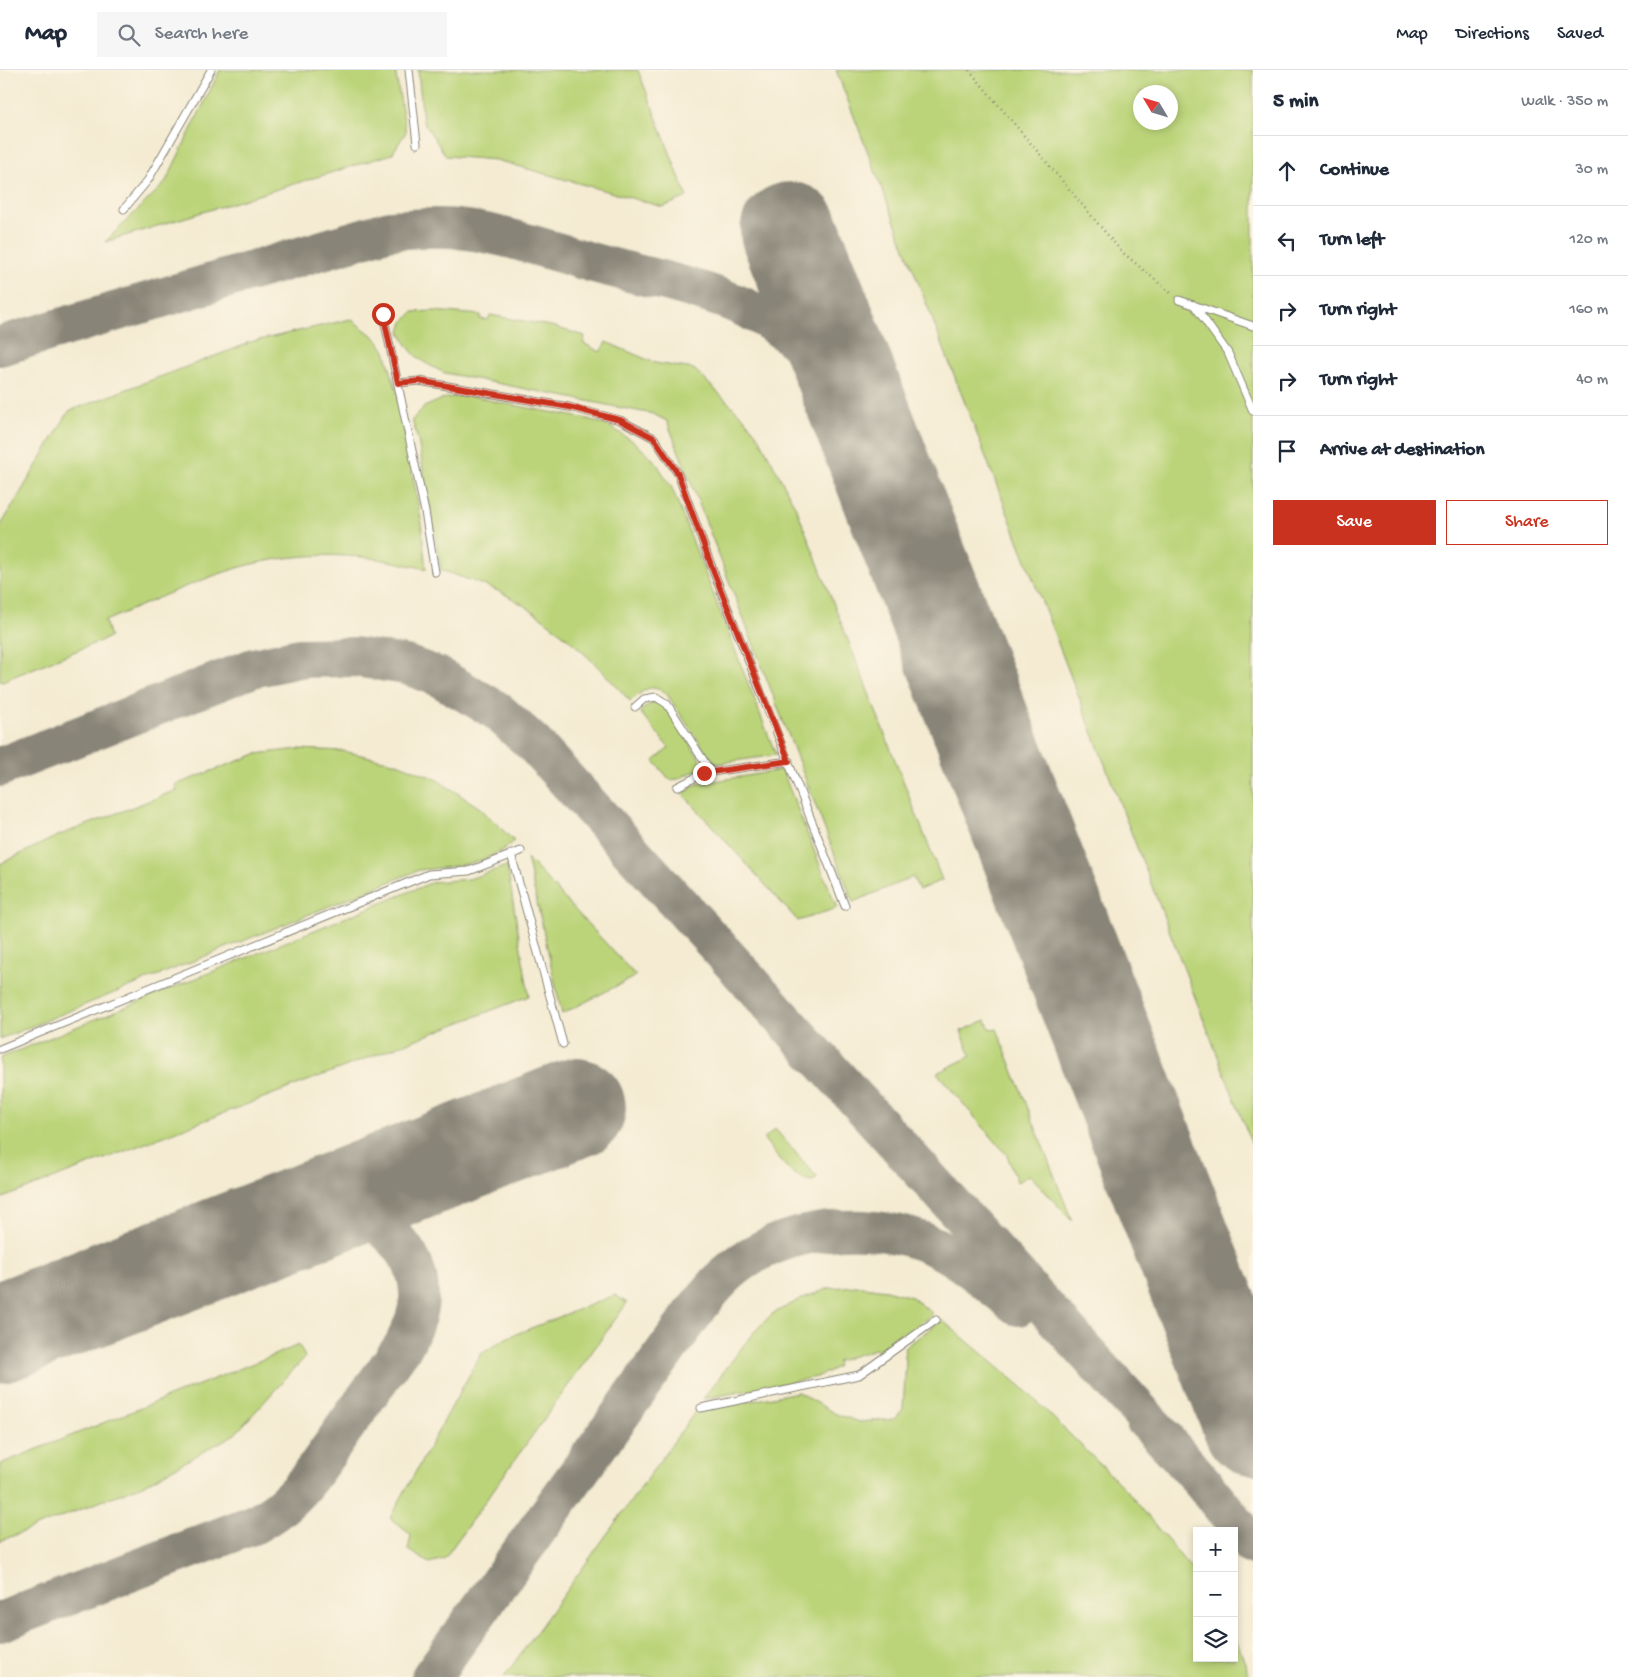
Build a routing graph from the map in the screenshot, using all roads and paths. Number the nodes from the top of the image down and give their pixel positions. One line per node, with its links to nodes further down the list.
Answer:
1 (211, 70): 5 (lane)
2 (409, 70): 4 (lane)
3 (969, 70): 6 (path)
4 (417, 144)
5 (124, 209)
6 (1179, 300): 7 (lane)
7 (1194, 305): 9 (lane); 11 (lane)
8 (383, 314): 10 (lane)
9 (1253, 326)
10 (398, 383): 12 (lane); 14 (lane)
11 (1253, 411)
12 (435, 572)
13 (635, 707): 15 (lane)
14 (789, 761): 15 (lane); 19 (lane)
15 (711, 772): 16 (lane)
16 (677, 787)
17 (521, 851): 18 (lane)
18 (511, 854): 20 (lane); 21 (lane)
19 (845, 906)
20 (563, 1044)
21 (0, 1049)
22 (936, 1320): 23 (lane)
23 (701, 1408)

